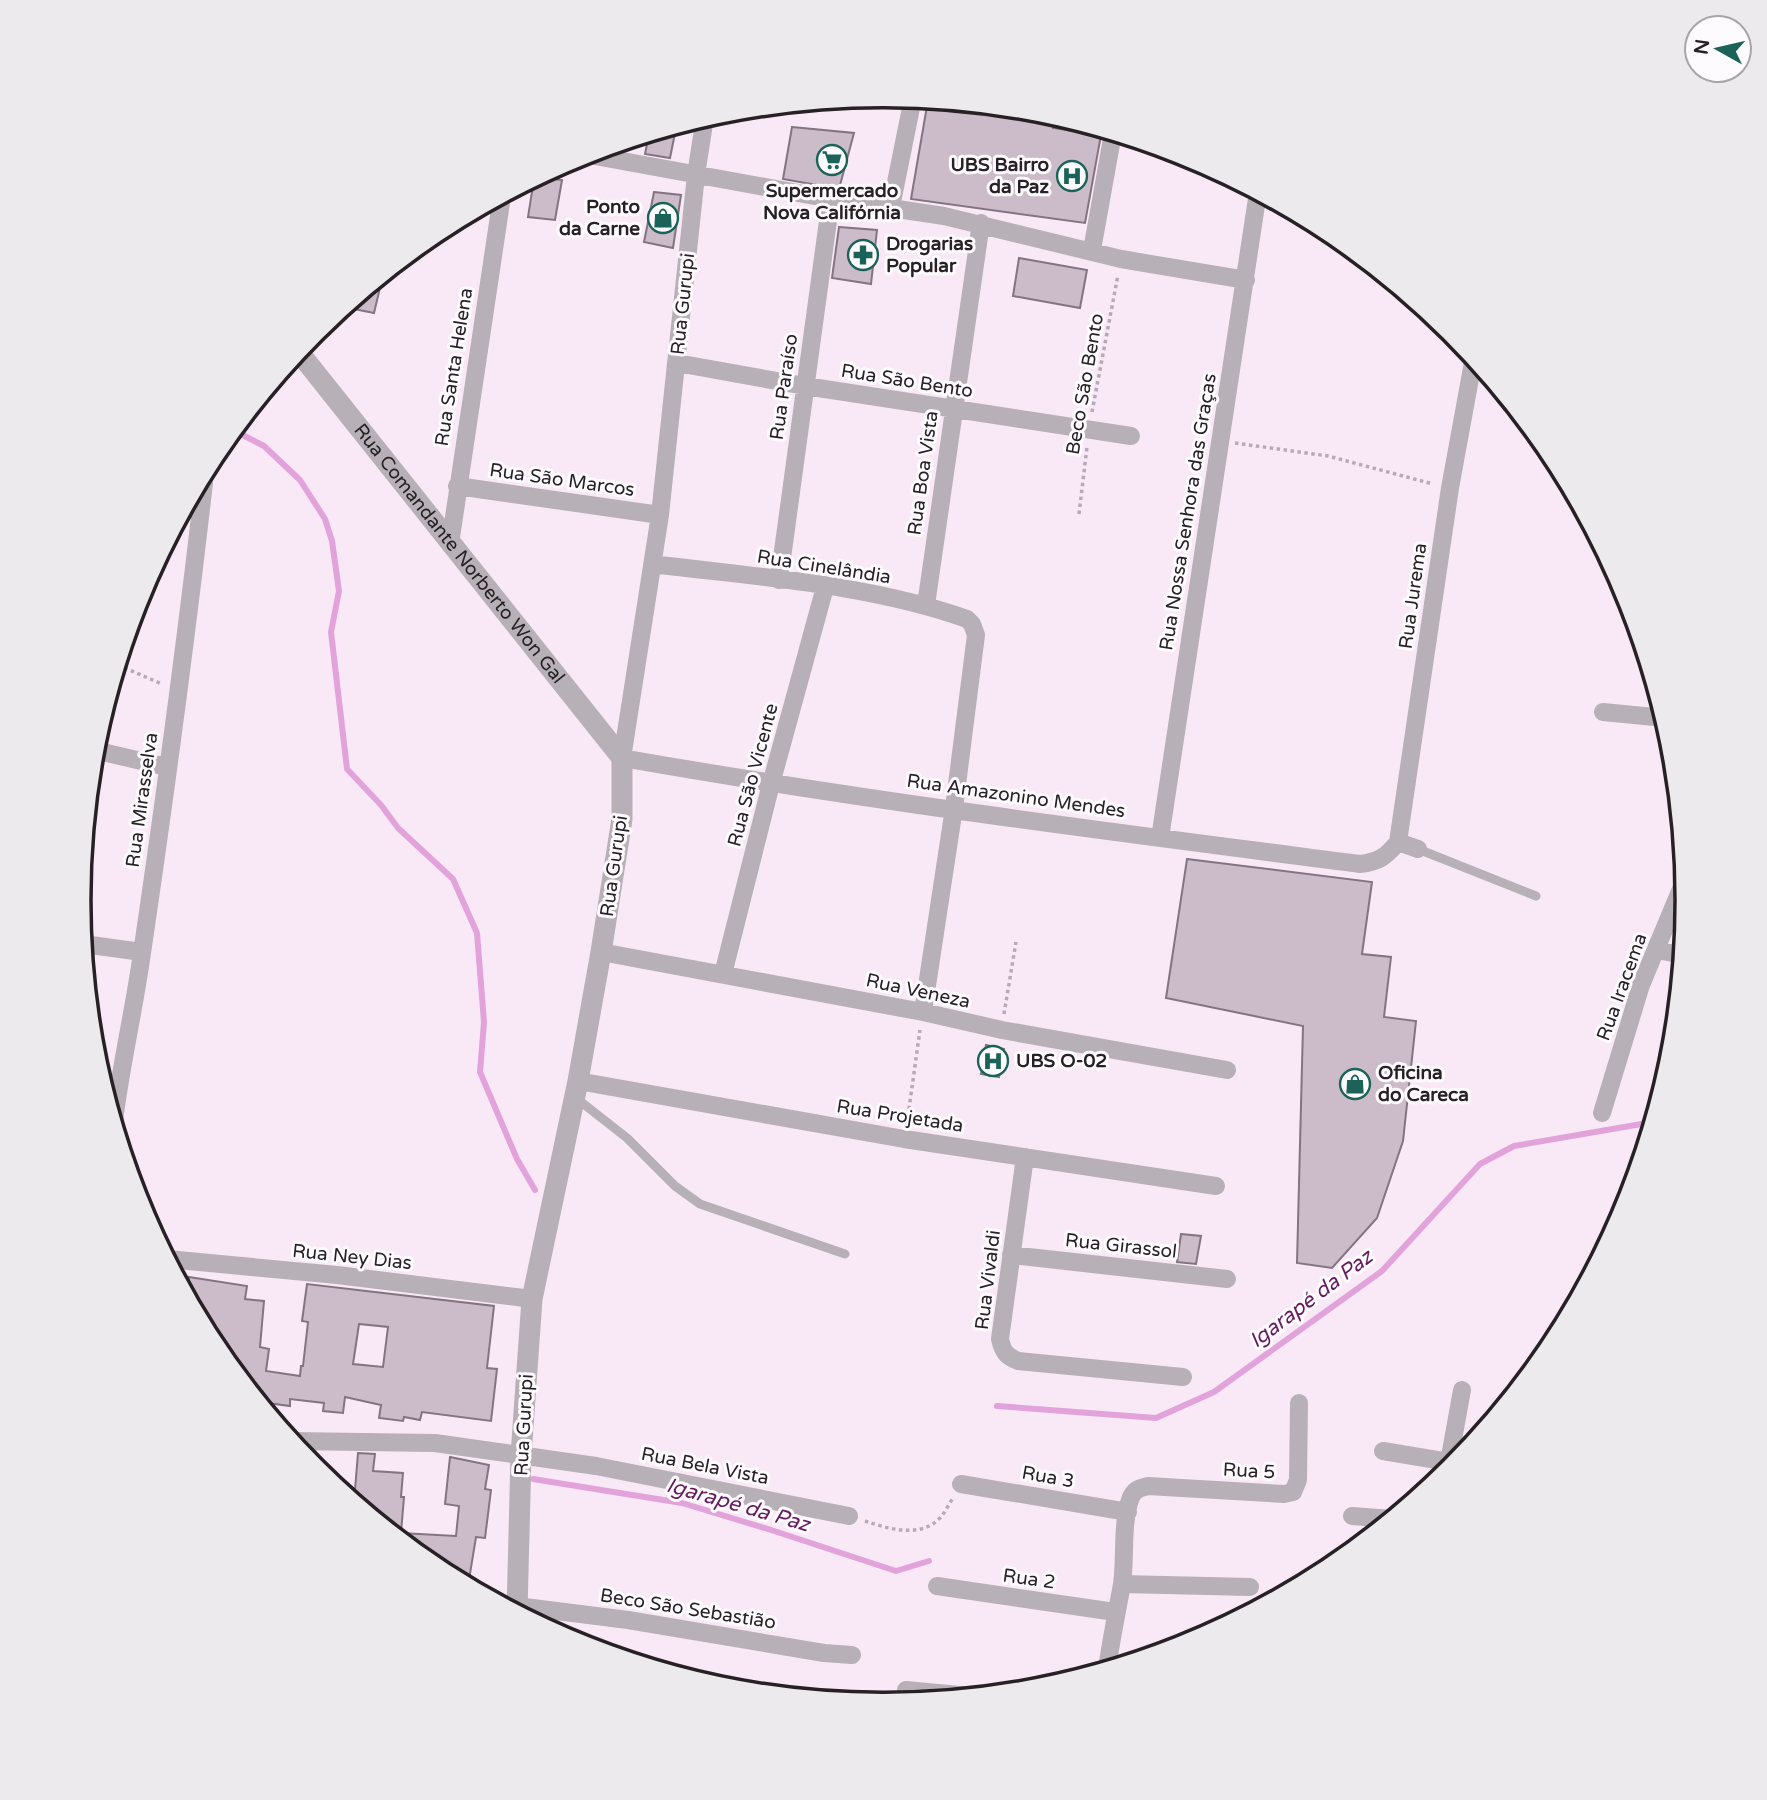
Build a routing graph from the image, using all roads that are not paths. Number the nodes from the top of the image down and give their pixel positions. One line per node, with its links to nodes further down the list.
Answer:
1 (911, 108): 8 (street)
2 (703, 129): 5 (street, Rua Gurupi)
3 (1111, 142): 11 (street)
4 (607, 158): 5 (street)
5 (696, 175): 6 (street); 14 (street, Rua Gurupi)
6 (831, 200): 8 (street); 16 (street, Rua Paraíso)
7 (1257, 201): 12 (street, Rua Nossa Senhora das Graças)
8 (891, 206): 10 (street)
9 (500, 207): 19 (street, Rua Santa Helena)
10 (981, 223): 11 (street); 17 (street, Rua Boa Vista)
11 (1092, 250): 12 (street)
12 (1246, 280): 34 (street, Rua Nossa Senhora das Graças)
13 (305, 359): 22 (street, Rua Comandante Norberto Won Gal)
14 (677, 363): 16 (street, Rua São Bento); 21 (street, Rua Gurupi)
15 (1472, 369): 35 (street, Rua Jurema)
16 (805, 386): 17 (street, Rua São Bento); 24 (street, Rua Paraíso)
17 (953, 409): 18 (street, Rua São Bento); 26 (street, Rua Boa Vista)
18 (1131, 436)
19 (457, 486): 21 (street, Rua São Marcos); 22 (street, Rua Santa Helena)
20 (203, 495): 31 (street, Rua Mirasselva)
21 (660, 515): 23 (street, Rua Gurupi)
22 (450, 544): 30 (street, Rua Comandante Norberto Won Gal)
23 (653, 564): 24 (street, Rua Cinelândia); 30 (street, Rua Gurupi)
24 (779, 580): 25 (street, Rua Cinelândia)
25 (825, 587): 26 (street, Rua Cinelândia); 32 (street, Rua São Vicente)
26 (926, 605): 33 (street, Rua Cinelândia)
27 (1603, 712): 28 (street)
28 (1654, 717)
29 (105, 753): 31 (street)
30 (622, 758): 32 (street, Rua Amazonino Mendes); 42 (street, Rua Gurupi)
31 (167, 767): 41 (street, Rua Mirasselva)
32 (771, 784): 33 (street, Rua Amazonino Mendes); 44 (street, Rua São Vicente)
33 (954, 808): 34 (street, Rua Amazonino Mendes); 45 (street)
34 (1160, 838): 35 (street, Rua Amazonino Mendes)
35 (1398, 842): 36 (street)
36 (1418, 849): 37 (lane)
37 (1536, 896)
38 (1676, 902): 40 (street, Rua Iracema)
39 (93, 945): 41 (street)
40 (1657, 950): 43 (street); 49 (street, Rua Iracema)
41 (142, 952): 48 (street, Rua Mirasselva)
42 (601, 952): 44 (street, Rua Veneza); 47 (street, Rua Gurupi)
43 (1674, 954)
44 (723, 974): 45 (street, Rua Veneza)
45 (923, 1012): 46 (street, Rua Veneza)
46 (1227, 1070)
47 (576, 1089): 50 (street, Rua Projetada); 52 (lane); 56 (street, Rua Gurupi)
48 (117, 1102)
49 (1602, 1114)
50 (1025, 1157): 51 (street, Rua Projetada); 53 (street, Rua Vivaldi)
51 (1216, 1186)
52 (845, 1254)
53 (1012, 1255): 55 (street, Rua Girassol); 57 (street, Rua Vivaldi)
54 (178, 1260): 56 (street, Rua Ney Dias)
55 (1227, 1279)
56 (532, 1299): 63 (street, Rua Gurupi)
57 (1183, 1377)
58 (1462, 1390): 62 (street)
59 (1299, 1403): 66 (street, Rua 5)
60 (304, 1440): 63 (street, Rua Bela Vista)
61 (1383, 1451): 64 (street)
62 (1452, 1452)
63 (521, 1455): 67 (street, Rua Bela Vista); 73 (street, Rua Gurupi)
64 (1439, 1465)
65 (961, 1484): 66 (street, Rua 3)
66 (1128, 1512): 70 (street)
67 (849, 1516)
68 (1352, 1516): 69 (street)
69 (1379, 1518)
70 (1122, 1584): 72 (street); 75 (street)
71 (937, 1586): 75 (street, Rua 2)
72 (1250, 1587)
73 (517, 1602)
74 (532, 1610): 76 (street, Beco São Sebastião)
75 (1115, 1612): 77 (street)
76 (852, 1655)
77 (1108, 1659)
78 (906, 1690): 79 (street)
79 (920, 1691)

